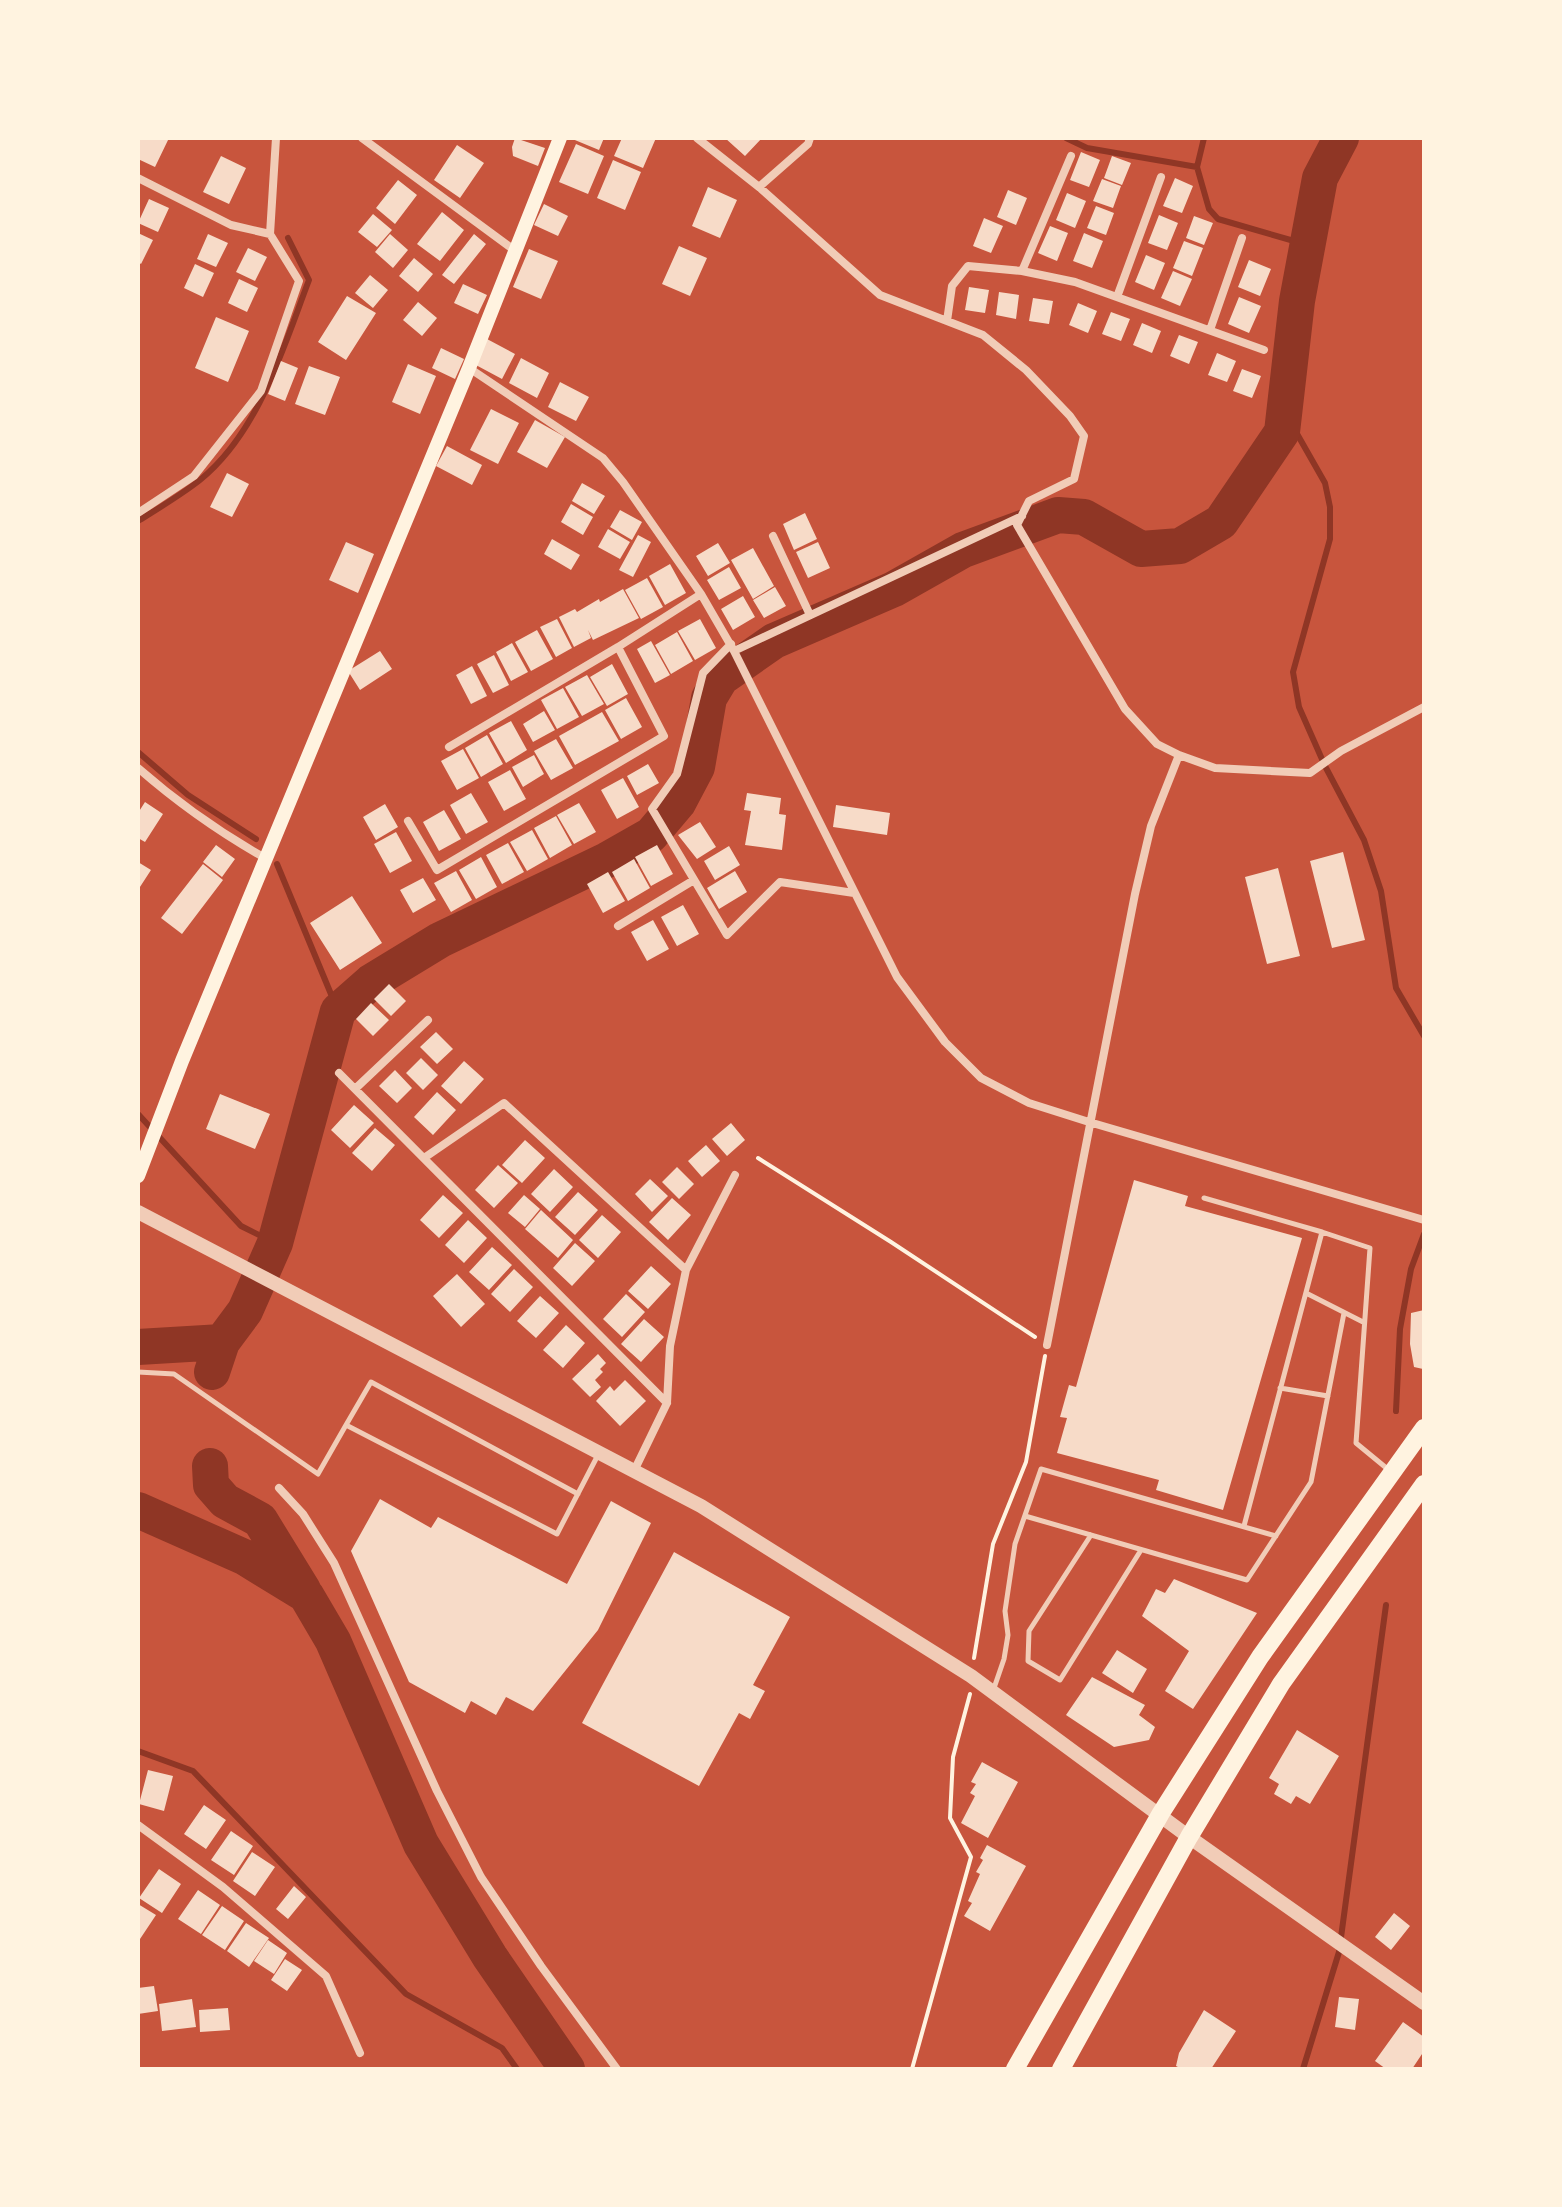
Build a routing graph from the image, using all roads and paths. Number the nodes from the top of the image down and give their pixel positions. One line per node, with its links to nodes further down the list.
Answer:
1 (276, 138): 10 (street)
2 (362, 138): 12 (street)
3 (560, 138): 12 (main road)
4 (697, 138): 9 (street)
5 (810, 138): 9 (street)
6 (1071, 156): 13 (street)
7 (1161, 177): 14 (street)
8 (138, 178): 10 (street)
9 (759, 187): 15 (street)
10 (270, 234): 19 (street)
11 (1242, 238): 16 (street)
12 (514, 250): 18 (main road)
13 (1022, 271): 14 (street); 15 (street)
14 (1117, 297): 16 (street)
15 (947, 321): 20 (street)
16 (1210, 330): 17 (street)
17 (1264, 350)
18 (469, 368): 22 (street); 31 (main road)
19 (138, 513)
20 (1022, 516): 23 (street); 28 (street)
21 (773, 536): 23 (street)
22 (701, 594): 24 (street); 25 (street)
23 (810, 615): 25 (street)
24 (618, 647): 27 (street); 30 (street)
25 (734, 650): 32 (street); 33 (street)
26 (1424, 707): 28 (street)
27 (449, 747)
28 (1179, 755): 38 (street)
29 (138, 768): 31 (street)
30 (408, 821)
31 (265, 858): 42 (main road)
32 (694, 880): 33 (street); 34 (street)
33 (854, 893): 38 (street)
34 (618, 926)
35 (428, 1020): 37 (street)
36 (339, 1073): 37 (street)
37 (355, 1089): 39 (street)
38 (1089, 1122): 45 (street); 51 (street)
39 (424, 1158): 47 (street); 55 (street)
40 (758, 1158): 51 (path)
41 (735, 1175): 47 (street)
42 (138, 1176)
43 (1204, 1198): 46 (lane)
44 (138, 1212): 58 (street)
45 (1422, 1220)
46 (1322, 1232): 48 (lane); 50 (lane)
47 (686, 1270): 55 (street)
48 (1306, 1293): 49 (lane); 53 (lane)
49 (1344, 1313): 50 (lane); 54 (lane)
50 (1363, 1322): 60 (lane)
51 (1047, 1345): 69 (path)
52 (138, 1372): 56 (lane)
53 (1280, 1388): 54 (lane); 65 (lane)
54 (1328, 1396): 67 (lane)
55 (667, 1403): 59 (street)
56 (346, 1425): 63 (lane); 63 (lane)
57 (1424, 1428): 60 (highway)
58 (600, 1452): 59 (street); 63 (lane)
59 (634, 1471): 69 (street)
60 (1392, 1472): 71 (highway)
61 (1424, 1484): 73 (highway)
62 (279, 1488): 76 (street)
63 (578, 1494)
64 (1025, 1516): 65 (lane); 66 (lane); 70 (lane)
65 (1244, 1526): 67 (lane)
66 (1091, 1535): 68 (lane); 68 (lane)
67 (1276, 1536): 68 (lane)
68 (1141, 1550)
69 (971, 1676): 70 (street); 77 (path)
70 (992, 1692): 71 (street)
71 (1161, 1813): 73 (street); 78 (highway)
72 (138, 1825): 75 (street)
73 (1189, 1837): 74 (street); 79 (highway)
74 (1424, 2003)
75 (360, 2053)
76 (617, 2069)
77 (912, 2069)
78 (1015, 2069)
79 (1061, 2069)

